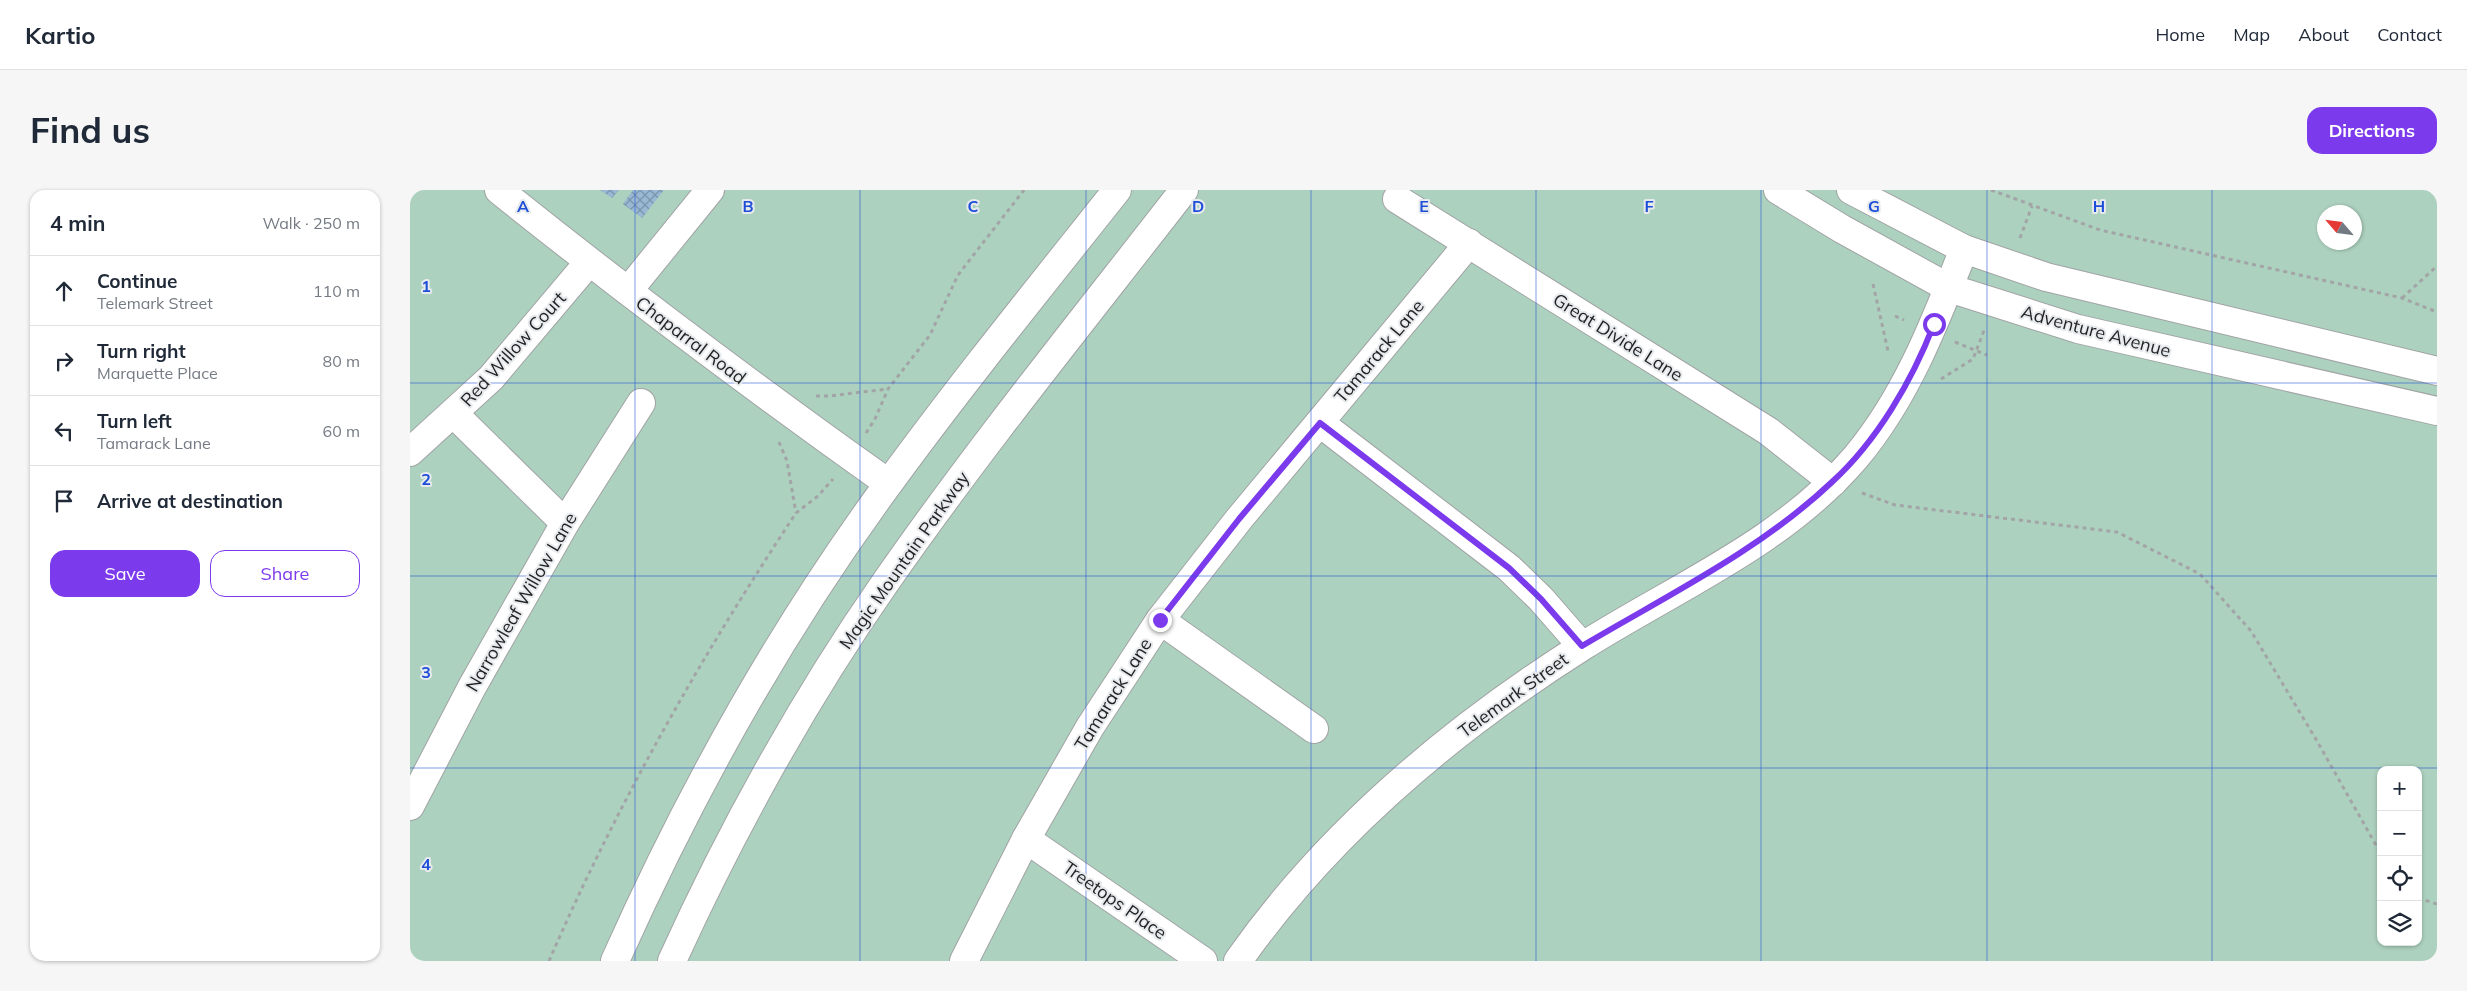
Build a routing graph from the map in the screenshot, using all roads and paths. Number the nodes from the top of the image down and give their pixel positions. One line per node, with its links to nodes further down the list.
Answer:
1 (499, 190): 14 (street, Chaparral Road)
2 (710, 190): 18 (street)
3 (1024, 190): 26 (path)
4 (1117, 190): 38 (street)
5 (1184, 190): 51 (street, Magic Mountain Parkway)
6 (1778, 190): 17 (street, Adventure Avenue)
7 (1851, 190): 13 (street)
8 (1992, 190): 10 (path)
9 (1397, 199): 11 (street, Great Divide Lane)
10 (2032, 206): 12 (path); 19 (path)
11 (1469, 243): 32 (street, Tamarack Lane); 36 (street, Great Divide Lane)
12 (2018, 243)
13 (1964, 249): 17 (street, Telemark Street); 25 (street)
14 (589, 262): 18 (street, Chaparral Road); 31 (street, Red Willow Court)
15 (2437, 266): 19 (path)
16 (1873, 284): 28 (path)
17 (1949, 288): 28 (street, Telemark Street); 30 (street, Adventure Avenue)
18 (628, 291): 38 (street, Chaparral Road)
19 (2402, 298): 20 (path)
20 (2437, 312)
21 (1987, 325): 23 (path)
22 (1950, 340): 23 (path)
23 (1977, 351): 24 (path)
24 (1987, 355)
25 (2437, 371)
26 (888, 389): 27 (path); 33 (path)
27 (830, 396)
28 (1898, 397): 36 (street, Telemark Street)
29 (641, 403): 40 (street, Narrowleaf Willow Lane)
30 (2436, 408)
31 (454, 414): 34 (street, Red Willow Court); 40 (street)
32 (1320, 423): 41 (street, Tamarack Lane); 42 (street)
33 (867, 431)
34 (410, 452)
35 (787, 461): 39 (path)
36 (1833, 482): 42 (street, Telemark Street); 46 (path)
37 (831, 483): 39 (path)
38 (888, 483): 50 (street)
39 (796, 513): 49 (path)
40 (565, 523): 44 (street, Narrowleaf Willow Lane)
41 (1160, 620): 43 (street); 45 (street, Tamarack Lane)
42 (1582, 646): 54 (street, Telemark Street)
43 (1314, 729)
44 (410, 806)
45 (1026, 839): 52 (street, Tamarack Lane); 53 (street, Treetops Place)
46 (2377, 847)
47 (2422, 899): 48 (path)
48 (2437, 904)
49 (549, 961)
50 (615, 961)
51 (672, 961)
52 (964, 961)
53 (1203, 961)
54 (1238, 961)

